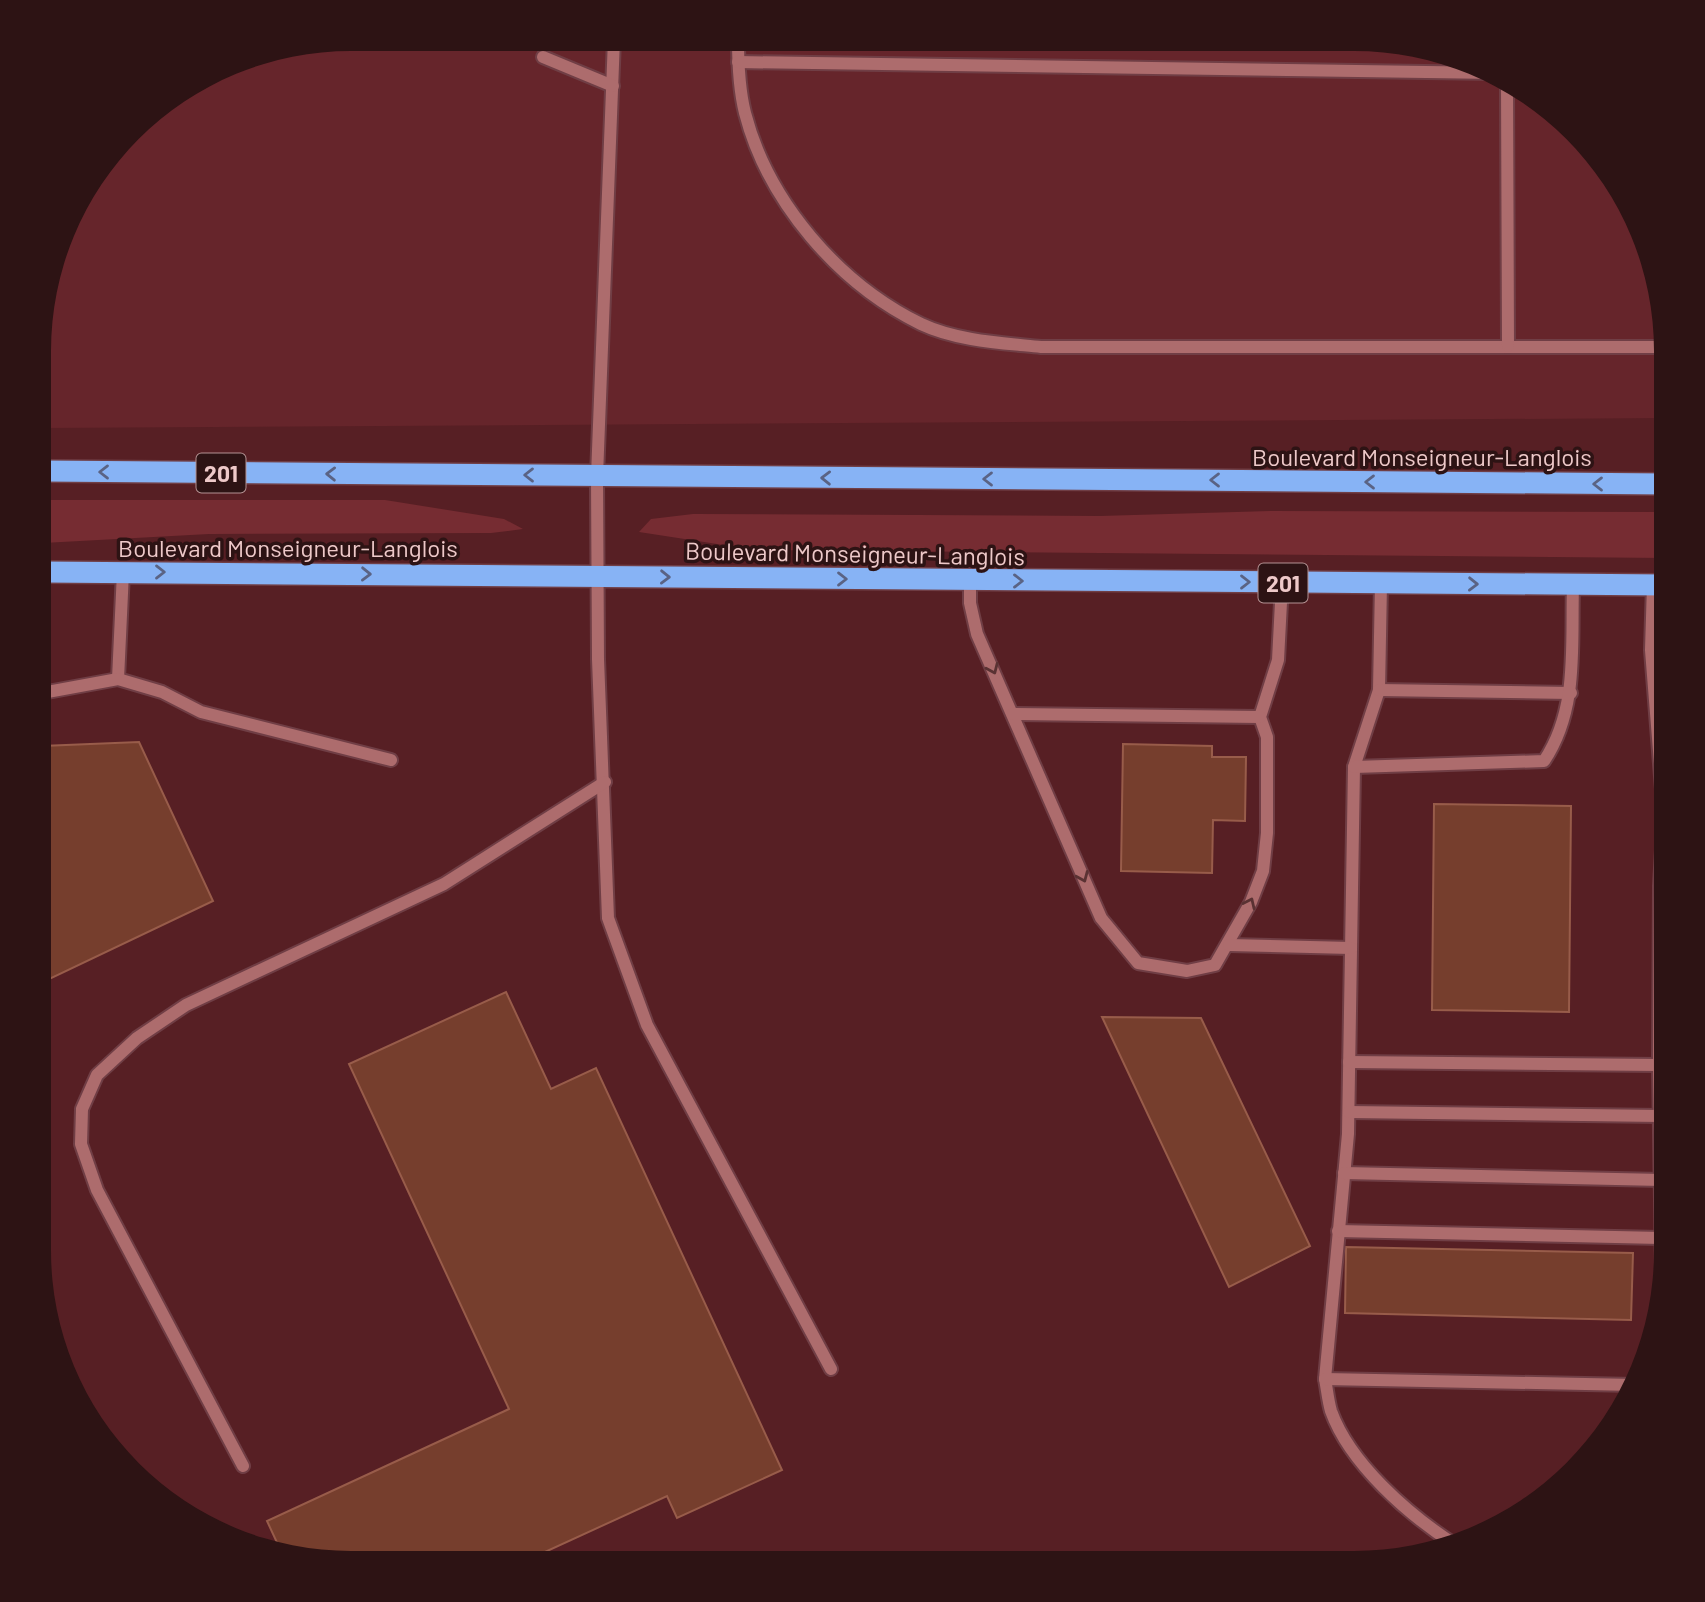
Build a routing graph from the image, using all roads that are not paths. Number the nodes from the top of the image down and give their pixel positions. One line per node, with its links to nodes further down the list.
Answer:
1 (614, 51): 6 (lane)
2 (738, 51): 4 (lane)
3 (543, 57): 6 (lane)
4 (738, 62): 5 (lane); 8 (lane)
5 (1465, 73)
6 (613, 86): 11 (lane)
7 (1507, 93): 8 (lane)
8 (1508, 346): 9 (lane)
9 (1654, 347)
10 (51, 471): 11 (highway, Boulevard Monseigneur-Langlois / 201, one-way to 10)
11 (597, 476): 12 (highway, Boulevard Monseigneur-Langlois / 201, one-way to 11); 15 (lane)
12 (1654, 484)
13 (51, 572): 14 (highway, Boulevard Monseigneur-Langlois / 201)
14 (123, 572): 15 (highway, Boulevard Monseigneur-Langlois / 201, one-way to 15); 22 (lane)
15 (597, 576): 16 (highway, Boulevard Monseigneur-Langlois / 201, one-way to 16); 31 (lane)
16 (970, 580): 17 (highway, Boulevard Monseigneur-Langlois / 201, one-way to 17); 27 (lane, one-way to 27)
17 (1282, 583): 18 (highway, Boulevard Monseigneur-Langlois / 201); 28 (lane)
18 (1381, 583): 19 (highway, Boulevard Monseigneur-Langlois / 201, one-way to 19); 24 (lane)
19 (1573, 585): 20 (highway, Boulevard Monseigneur-Langlois / 201); 26 (lane)
20 (1654, 585)
21 (1654, 626): 23 (lane)
22 (118, 678): 25 (lane); 29 (lane)
23 (1654, 688)
24 (1378, 690): 26 (lane); 30 (lane)
25 (51, 691)
26 (1571, 693): 30 (lane)
27 (1013, 714): 28 (lane); 32 (lane, one-way to 32)
28 (1260, 717): 32 (lane, one-way to 28)
29 (391, 760)
30 (1354, 767): 33 (lane)
31 (605, 782): 42 (lane); 45 (lane)
32 (1229, 945): 33 (lane)
33 (1351, 948): 34 (lane)
34 (1349, 1062): 35 (lane); 36 (lane)
35 (1654, 1065)
36 (1349, 1112): 37 (lane); 38 (lane)
37 (1654, 1116)
38 (1344, 1173): 39 (lane); 40 (lane)
39 (1654, 1180)
40 (1338, 1231): 41 (lane); 43 (lane)
41 (1654, 1238)
42 (831, 1369)
43 (1325, 1379): 44 (lane); 46 (lane)
44 (1623, 1385)
45 (243, 1466)
46 (1444, 1537)

